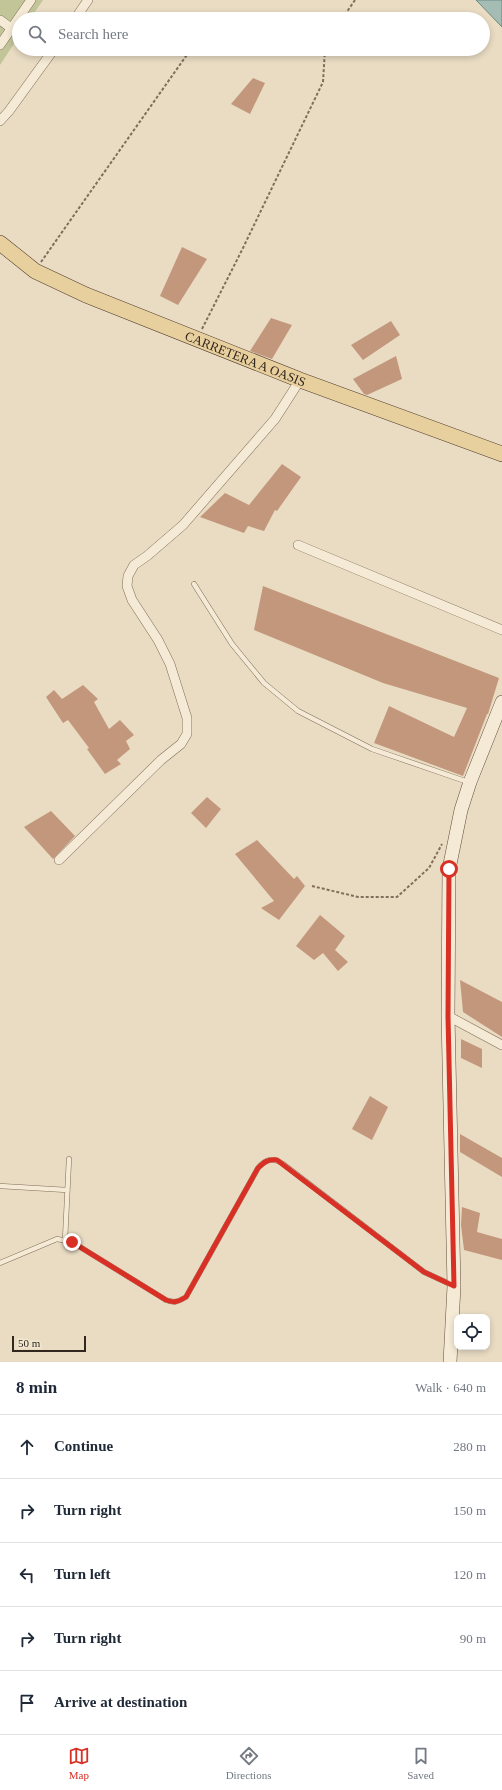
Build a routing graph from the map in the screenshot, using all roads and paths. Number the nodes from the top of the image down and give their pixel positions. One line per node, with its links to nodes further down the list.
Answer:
1 (31, 0): 4 (street)
2 (88, 0): 5 (street)
3 (355, 0): 6 (path)
4 (22, 12)
5 (80, 12)
6 (347, 12)
7 (0, 20): 8 (street)
8 (11, 28): 9 (street)
9 (0, 45)
10 (49, 56): 13 (street)
11 (186, 56): 15 (path)
12 (325, 56): 16 (path)
13 (0, 121)
14 (0, 243): 15 (main road, CARRETERA A OASIS)
15 (35, 271): 16 (main road, CARRETERA A OASIS)
16 (197, 338): 17 (main road, CARRETERA A OASIS)
17 (300, 380): 18 (main road, CARRETERA A OASIS); 25 (street)
18 (502, 454)
19 (298, 545): 21 (street)
20 (194, 584): 23 (lane)
21 (502, 630)
22 (502, 702): 23 (street)
23 (470, 782): 27 (street)
24 (443, 842): 26 (path)
25 (59, 860)
26 (312, 886)
27 (448, 1016): 28 (street); 34 (street)
28 (502, 1045)
29 (69, 1159): 31 (lane)
30 (0, 1186): 31 (lane)
31 (67, 1190): 32 (lane)
32 (65, 1240): 33 (lane); 34 (lane)
33 (0, 1263)
34 (454, 1286): 35 (street)
35 (450, 1362)

